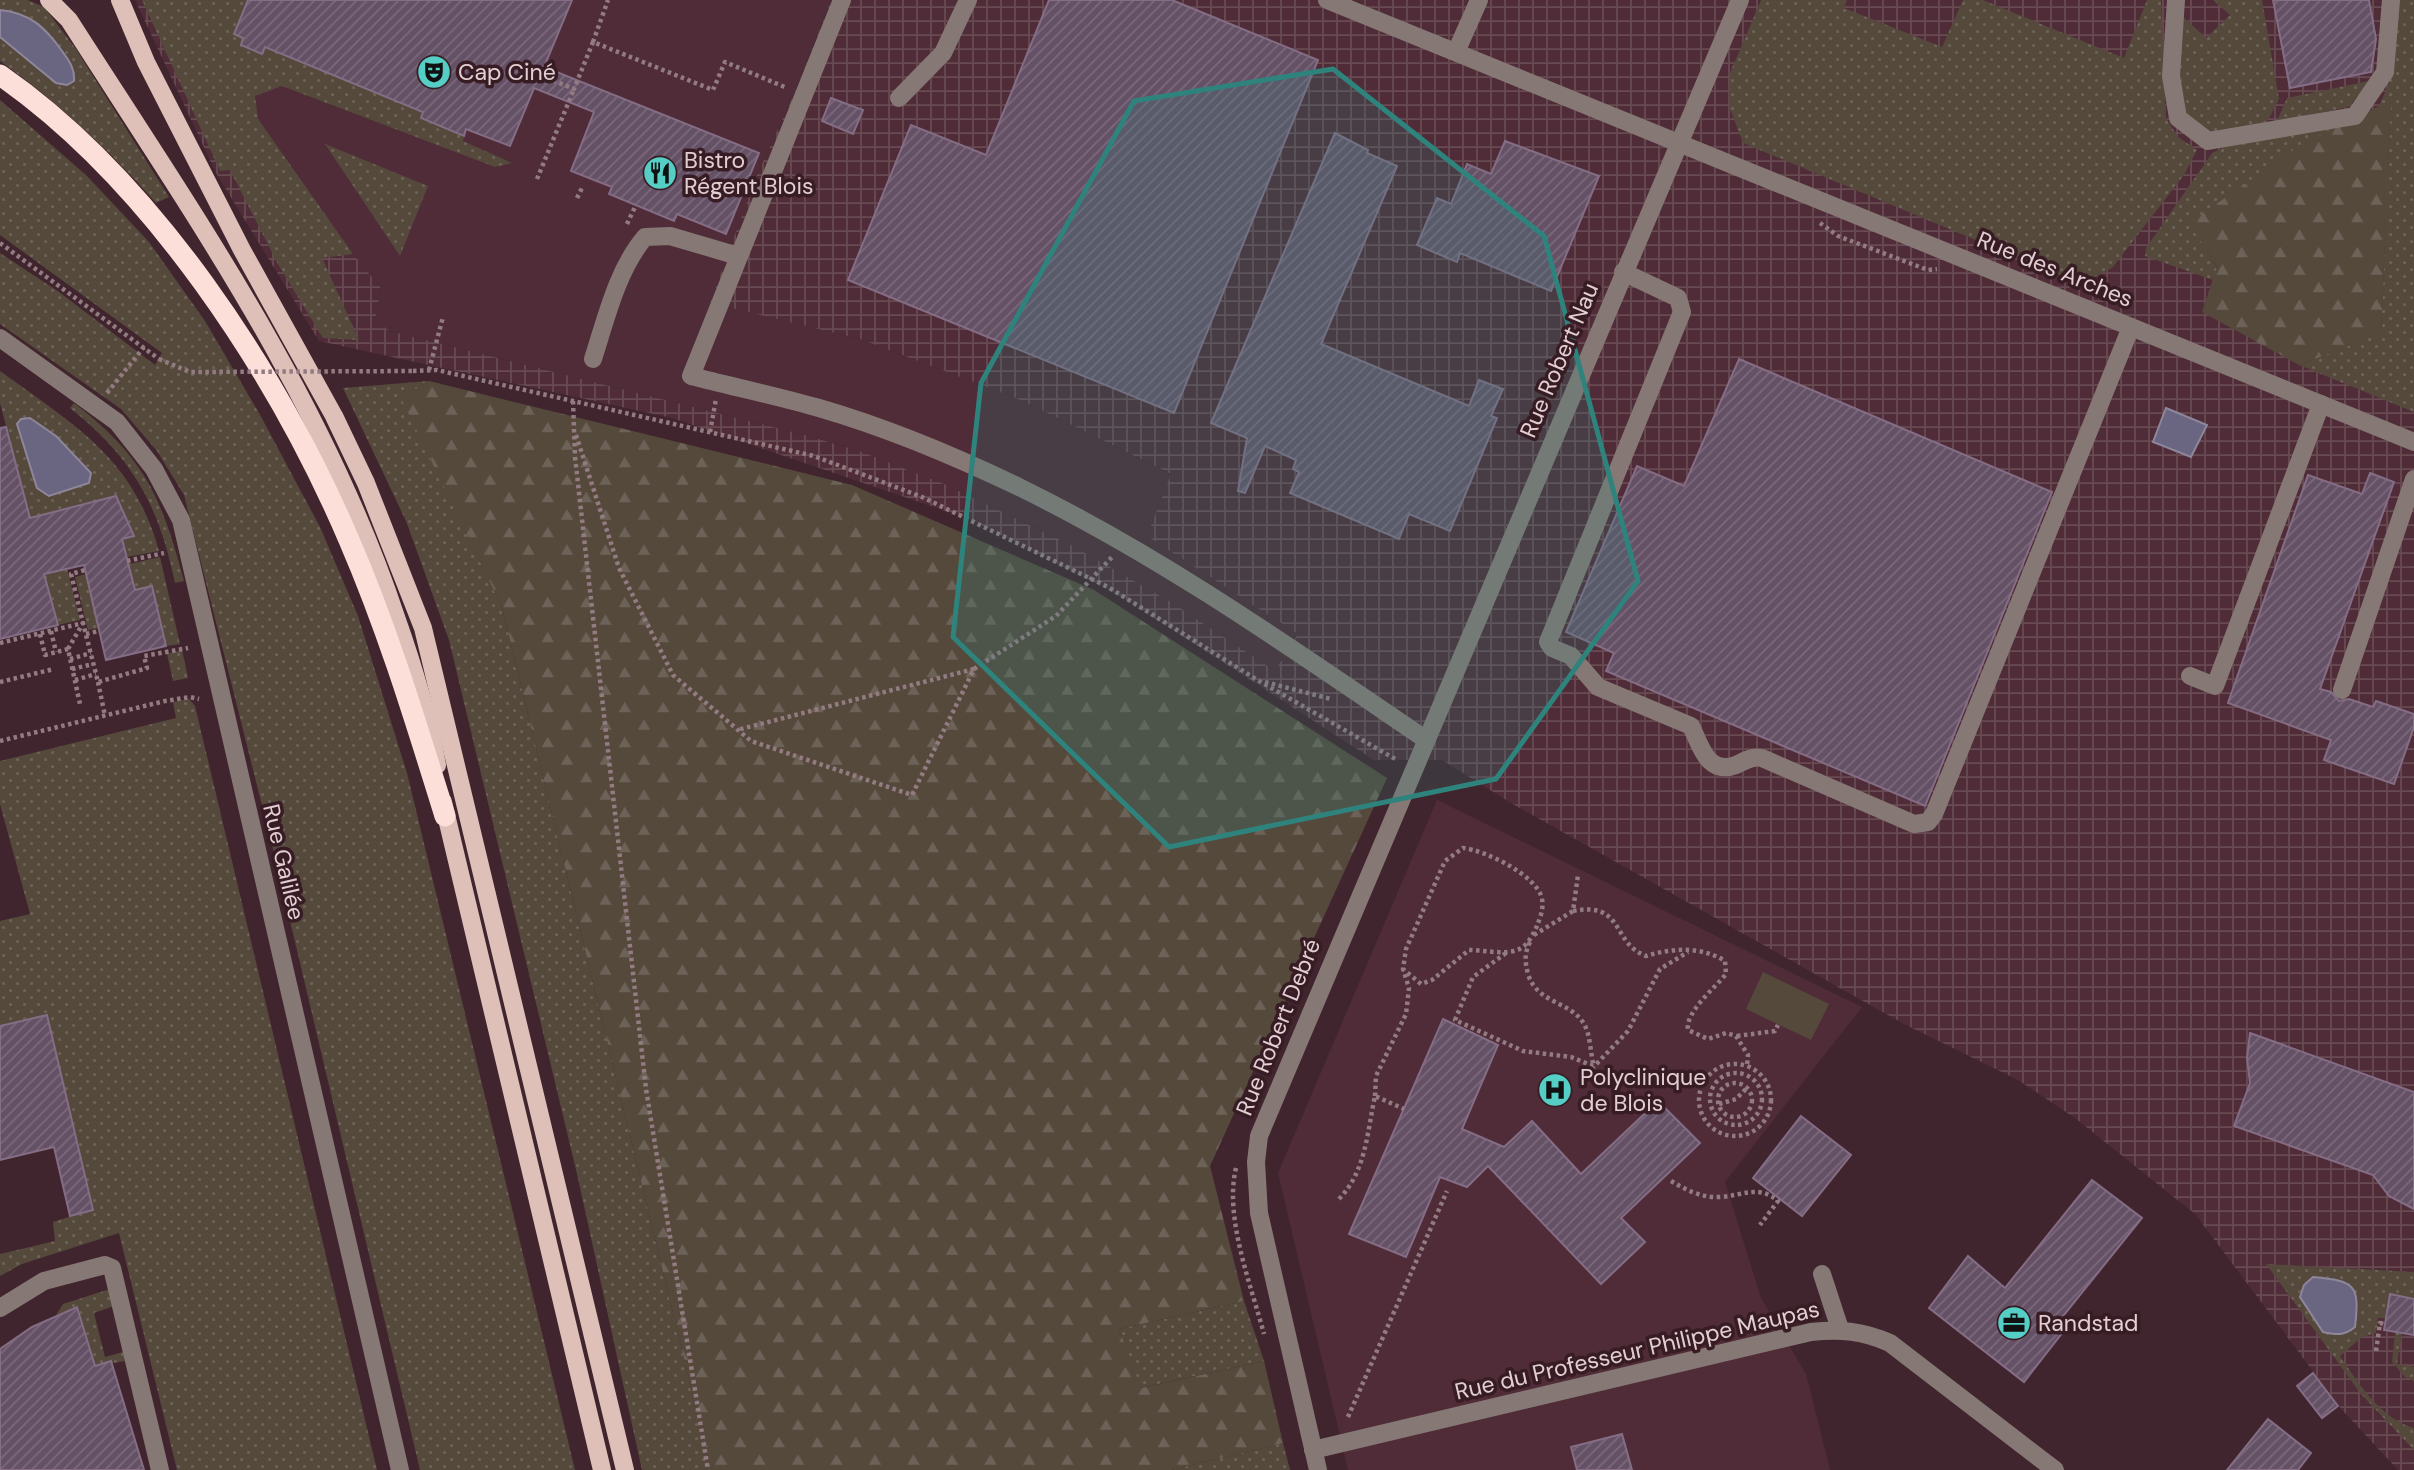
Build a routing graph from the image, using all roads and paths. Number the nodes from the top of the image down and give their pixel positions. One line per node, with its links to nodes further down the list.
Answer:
1 (49, 0): 76 (main road)
2 (120, 0): 114 (main road)
3 (608, 0): 11 (path)
4 (842, 0): 25 (street)
5 (968, 0): 17 (street)
6 (1327, 0): 12 (street, Rue des Arches)
7 (1479, 0): 12 (street)
8 (1740, 0): 18 (street, Rue Robert Nau)
9 (2176, 0): 10 (street)
10 (2391, 0)
11 (593, 43): 15 (path); 16 (path)
12 (1456, 52): 18 (street, Rue des Arches)
13 (0, 75): 76 (highway)
14 (540, 75): 15 (path)
15 (574, 89): 19 (path)
16 (789, 89)
17 (899, 98)
18 (1678, 143): 26 (street, Rue Robert Nau); 28 (street, Rue des Arches)
19 (537, 179)
20 (583, 186): 21 (path)
21 (577, 198)
22 (635, 207): 23 (path)
23 (628, 224)
24 (0, 243): 30 (path)
25 (738, 256): 31 (street); 33 (street)
26 (1623, 272): 28 (street); 73 (street, Rue Robert Nau)
27 (443, 317): 32 (path)
28 (2131, 327): 35 (street, Rue des Arches)
29 (0, 338): 36 (street, Rue Galilée)
30 (144, 347): 32 (path, bridge); 36 (path)
31 (593, 359)
32 (429, 370): 34 (path)
33 (719, 384): 38 (path); 41 (street)
34 (573, 401): 37 (path); 38 (path)
35 (2321, 404): 39 (street, Rue des Arches); 62 (street)
36 (95, 407): 112 (street, Rue Galilée)
37 (574, 427): 72 (path); 115 (path)
38 (710, 432): 45 (path)
39 (2414, 442)
40 (2414, 479): 67 (street)
41 (1125, 544): 45 (path); 68 (street)
42 (164, 553): 43 (path)
43 (127, 561)
44 (85, 570): 46 (path)
45 (1091, 579): 60 (path); 64 (path)
46 (83, 623): 47 (path); 50 (path); 53 (path)
47 (51, 631): 49 (path); 54 (path)
48 (99, 631): 50 (path)
49 (40, 634): 51 (path); 54 (path)
50 (86, 634): 55 (path)
51 (0, 643)
52 (188, 648): 66 (path)
53 (68, 649): 54 (path); 56 (path)
54 (56, 652)
55 (91, 653): 56 (path); 57 (path)
56 (70, 659): 58 (path)
57 (93, 664): 58 (path); 61 (path)
58 (72, 668): 63 (path)
59 (54, 669): 65 (path)
60 (974, 670): 72 (path); 72 (path)
61 (96, 674): 63 (path); 66 (path)
62 (2190, 676)
63 (75, 680): 70 (path)
64 (1259, 681): 68 (path); 75 (path)
65 (0, 682)
66 (98, 682): 71 (path)
67 (2342, 690)
68 (1358, 693): 73 (street)
69 (199, 699): 71 (path)
70 (80, 704)
71 (105, 716): 74 (path)
72 (737, 730)
73 (1426, 739): 110 (street, Rue Robert Debré)
74 (0, 741)
75 (1397, 760)
76 (445, 816): 113 (main road)
77 (1578, 875): 78 (path)
78 (1573, 911): 79 (path); 80 (path)
79 (1533, 936): 81 (path); 82 (path); 86 (path)
80 (1689, 951): 84 (path); 86 (path)
81 (1509, 952): 82 (path); 86 (path)
82 (1403, 969): 93 (path)
83 (1778, 1025): 84 (path)
84 (1736, 1036): 85 (path)
85 (1747, 1066): 87 (path); 99 (path)
86 (1594, 1067): 89 (path)
87 (1762, 1076): 90 (path); 99 (path)
88 (1722, 1077): 90 (path); 91 (path); 98 (path)
89 (1582, 1079)
90 (1756, 1081): 96 (path)
91 (1727, 1085): 92 (path); 94 (path)
92 (1747, 1088): 94 (path); 95 (path)
93 (1375, 1096): 97 (path); 102 (path)
94 (1719, 1104): 95 (path)
95 (1751, 1105): 96 (path)
96 (1762, 1108): 98 (path)
97 (1404, 1109)
98 (1724, 1122): 99 (path)
99 (1719, 1132)
100 (1671, 1181): 103 (path)
101 (1447, 1191): 109 (path)
102 (1339, 1199)
103 (1760, 1226)
104 (1822, 1274): 107 (street)
105 (0, 1308): 111 (street)
106 (2385, 1324): 108 (path)
107 (1840, 1329): 110 (street, Rue du Professeur Philippe Maupas); 117 (street, Rue du Professeur Philippe Maupas)
108 (2376, 1351)
109 (1348, 1417)
110 (1313, 1450): 116 (street, Rue Robert Debré)
111 (160, 1470)
112 (400, 1470)
113 (602, 1470)
114 (625, 1470)
115 (708, 1470)
116 (1318, 1470)
117 (2055, 1470)

